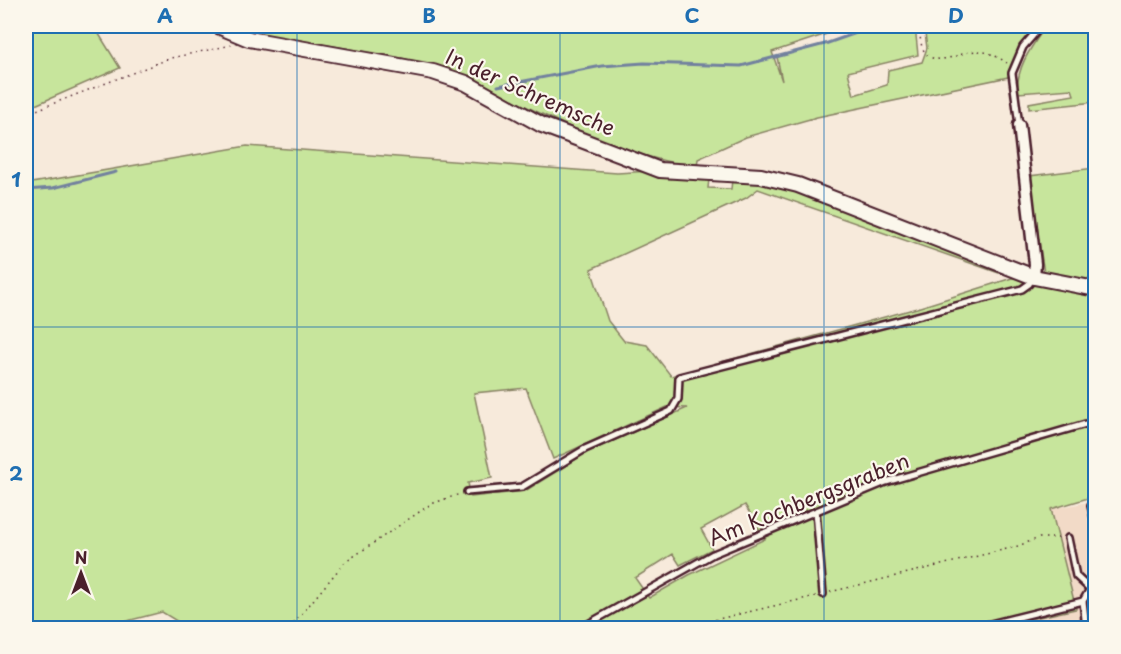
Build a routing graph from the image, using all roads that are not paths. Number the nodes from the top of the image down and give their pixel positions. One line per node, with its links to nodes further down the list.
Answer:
1 (218, 26): 4 (street, In der Schremsche)
2 (1041, 26): 3 (lane)
3 (1019, 125): 4 (street)
4 (1034, 277): 5 (street, In der Schremsche); 7 (lane)
5 (1095, 289)
6 (1095, 421): 9 (lane, Am Kochbergsgraben)
7 (467, 492)
8 (1091, 506): 10 (lane)
9 (816, 511): 13 (lane); 16 (lane, Am Kochbergsgraben)
10 (1095, 526)
11 (1068, 538): 12 (lane)
12 (1093, 588): 14 (lane)
13 (823, 594)
14 (1083, 601): 15 (lane); 17 (lane)
15 (1085, 621): 18 (lane); 19 (lane)
16 (581, 628)
17 (974, 628)
18 (1074, 628)
19 (1086, 628)

